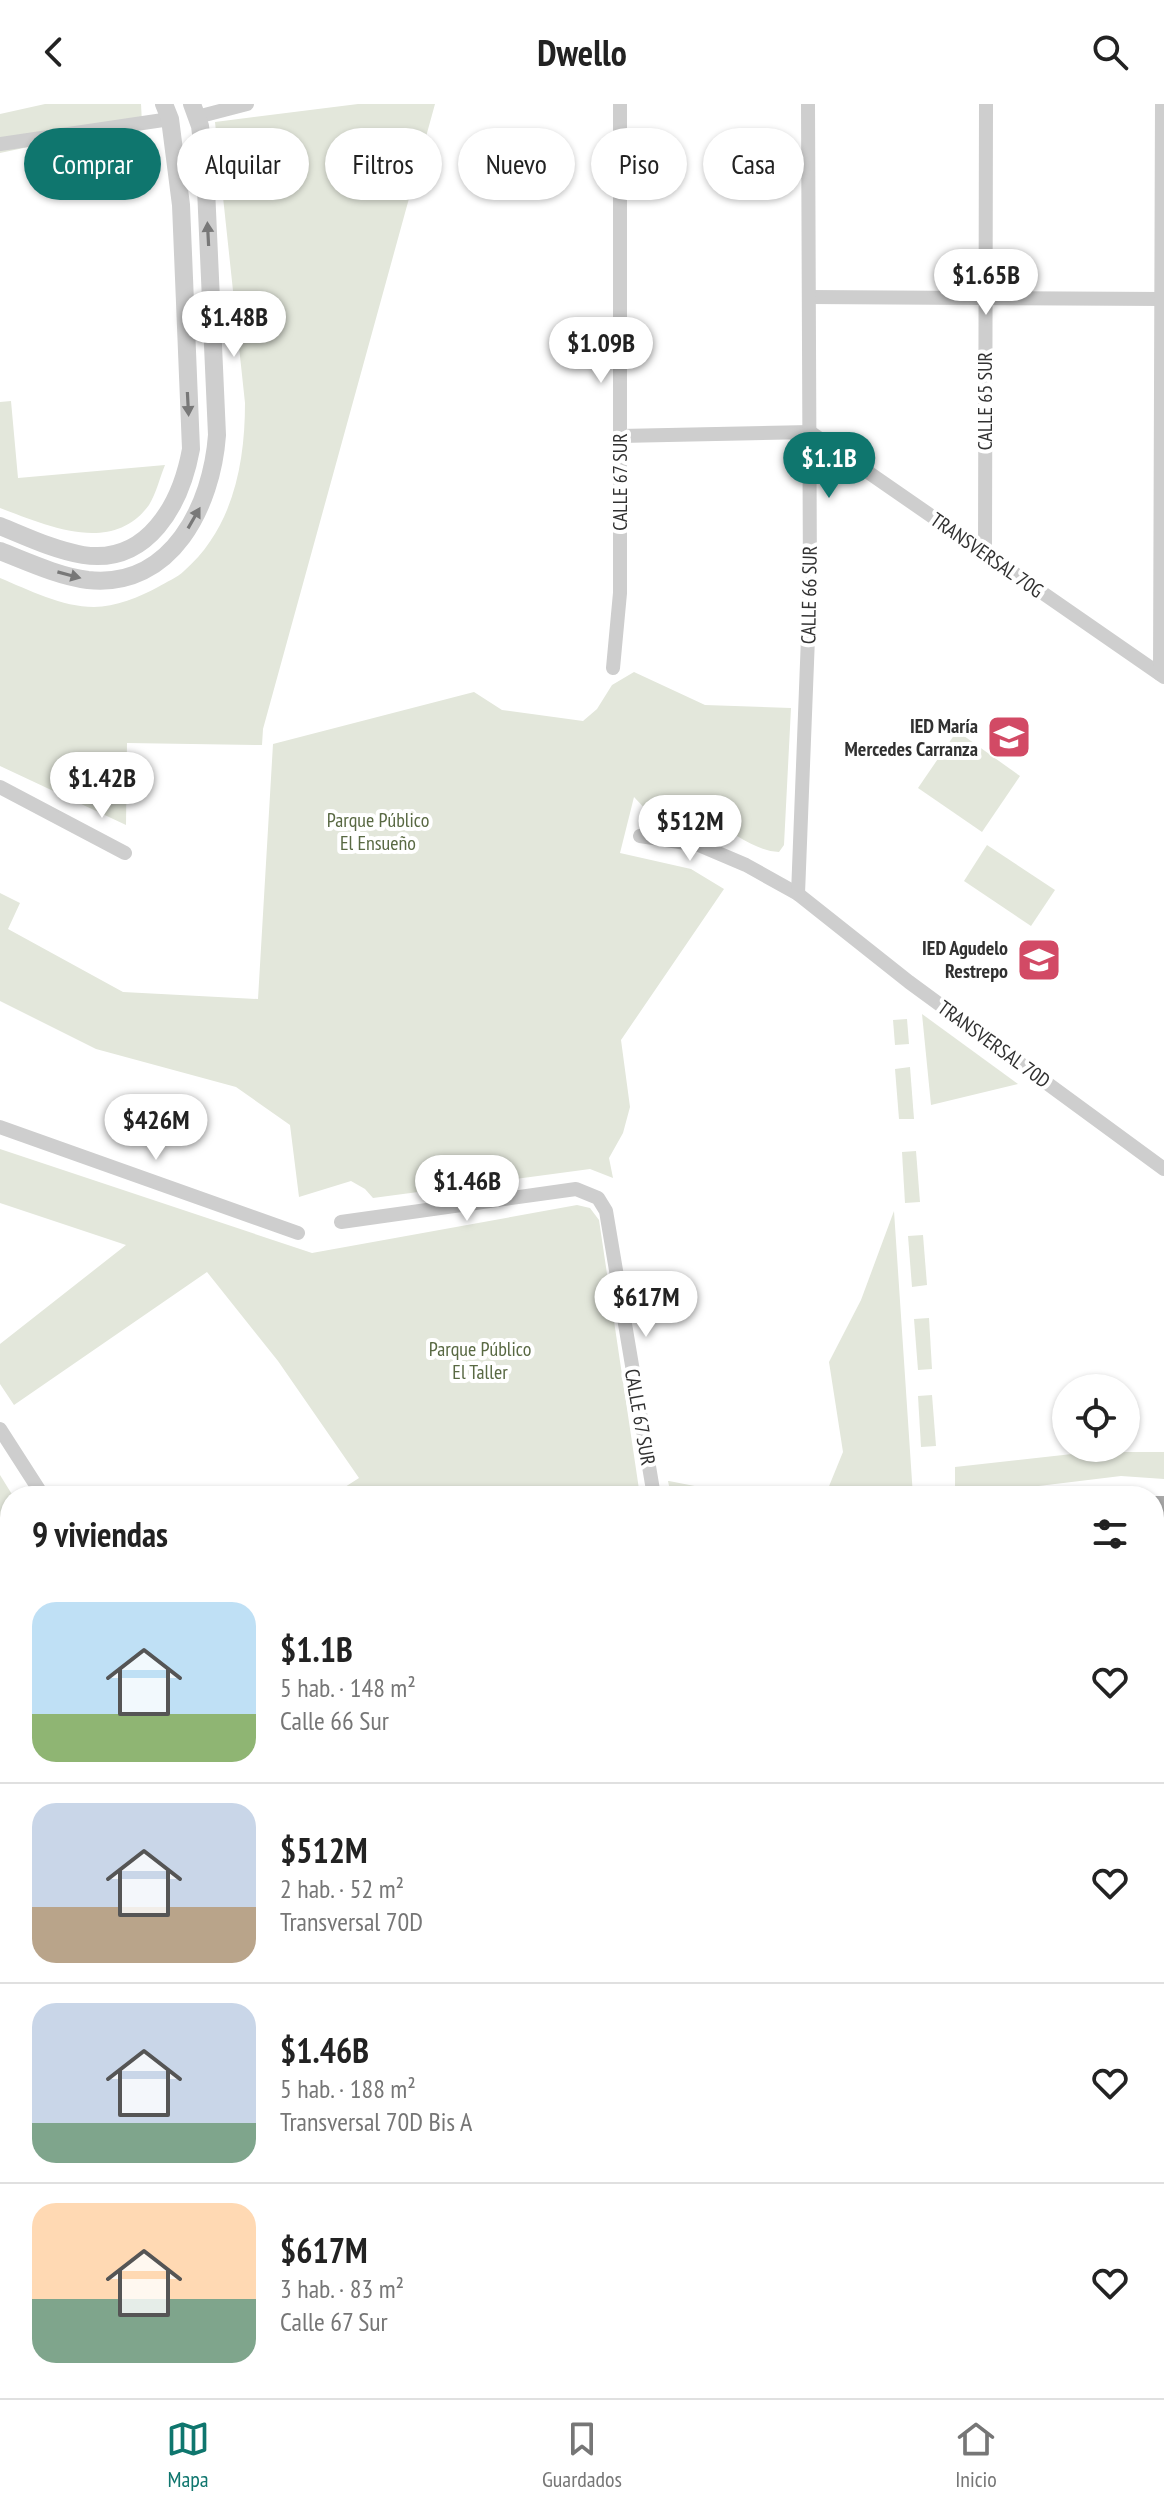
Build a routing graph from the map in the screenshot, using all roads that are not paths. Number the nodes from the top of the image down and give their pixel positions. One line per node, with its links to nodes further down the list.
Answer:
1 (247, 104): 6 (street)
2 (620, 104): 13 (street, CALLE 67 SUR)
3 (808, 104): 9 (street, CALLE 66 SUR)
4 (986, 104): 10 (street, CALLE 65 SUR)
5 (1162, 104): 11 (street)
6 (194, 110): 15 (street, one-way to 6)
7 (167, 111): 8 (street); 14 (street, one-way to 14)
8 (0, 144)
9 (809, 297): 10 (street); 12 (street, CALLE 66 SUR)
10 (985, 298): 11 (street); 16 (street, CALLE 65 SUR)
11 (1163, 299): 18 (street)
12 (810, 432): 13 (street); 16 (street, TRANSVERSAL 70G); 22 (street, CALLE 66 SUR)
13 (620, 436): 17 (street, CALLE 67 SUR)
14 (0, 526)
15 (0, 551)
16 (985, 553): 18 (street, TRANSVERSAL 70G)
17 (613, 668)
18 (1162, 676)
19 (0, 787): 21 (street)
20 (640, 836): 22 (street, TRANSVERSAL 70D)
21 (125, 853)
22 (798, 894): 24 (street, TRANSVERSAL 70D)
23 (0, 1127): 26 (street)
24 (1164, 1169)
25 (341, 1222): 29 (street, CALLE 67 SUR)
26 (298, 1233)
27 (0, 1429): 28 (street)
28 (37, 1486)
29 (652, 1486)

